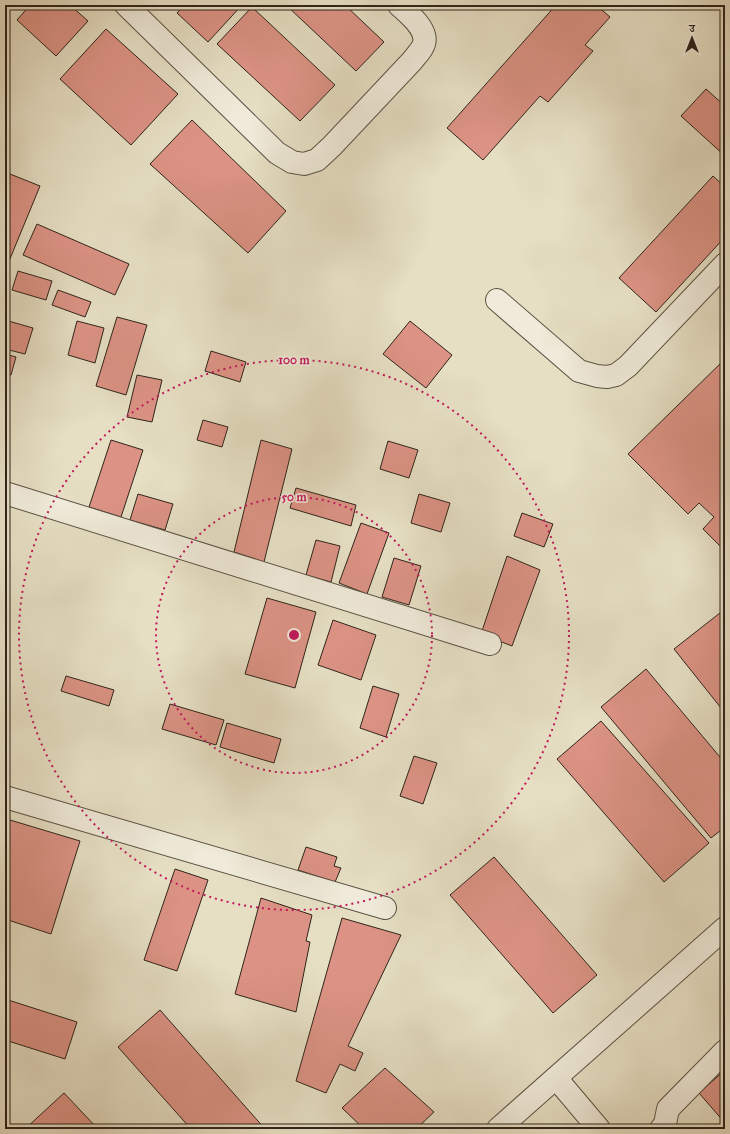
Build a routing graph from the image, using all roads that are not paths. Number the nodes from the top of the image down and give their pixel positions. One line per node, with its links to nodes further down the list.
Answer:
1 (126, 5): 2 (street)
2 (399, 5)
3 (725, 264): 4 (street)
4 (497, 300)
5 (5, 493): 6 (street)
6 (490, 644)
7 (5, 796): 8 (street)
8 (385, 908)
9 (725, 928): 11 (street)
10 (725, 1051): 14 (street)
11 (556, 1078): 12 (street); 13 (street)
12 (498, 1129)
13 (599, 1129)
14 (661, 1129)

